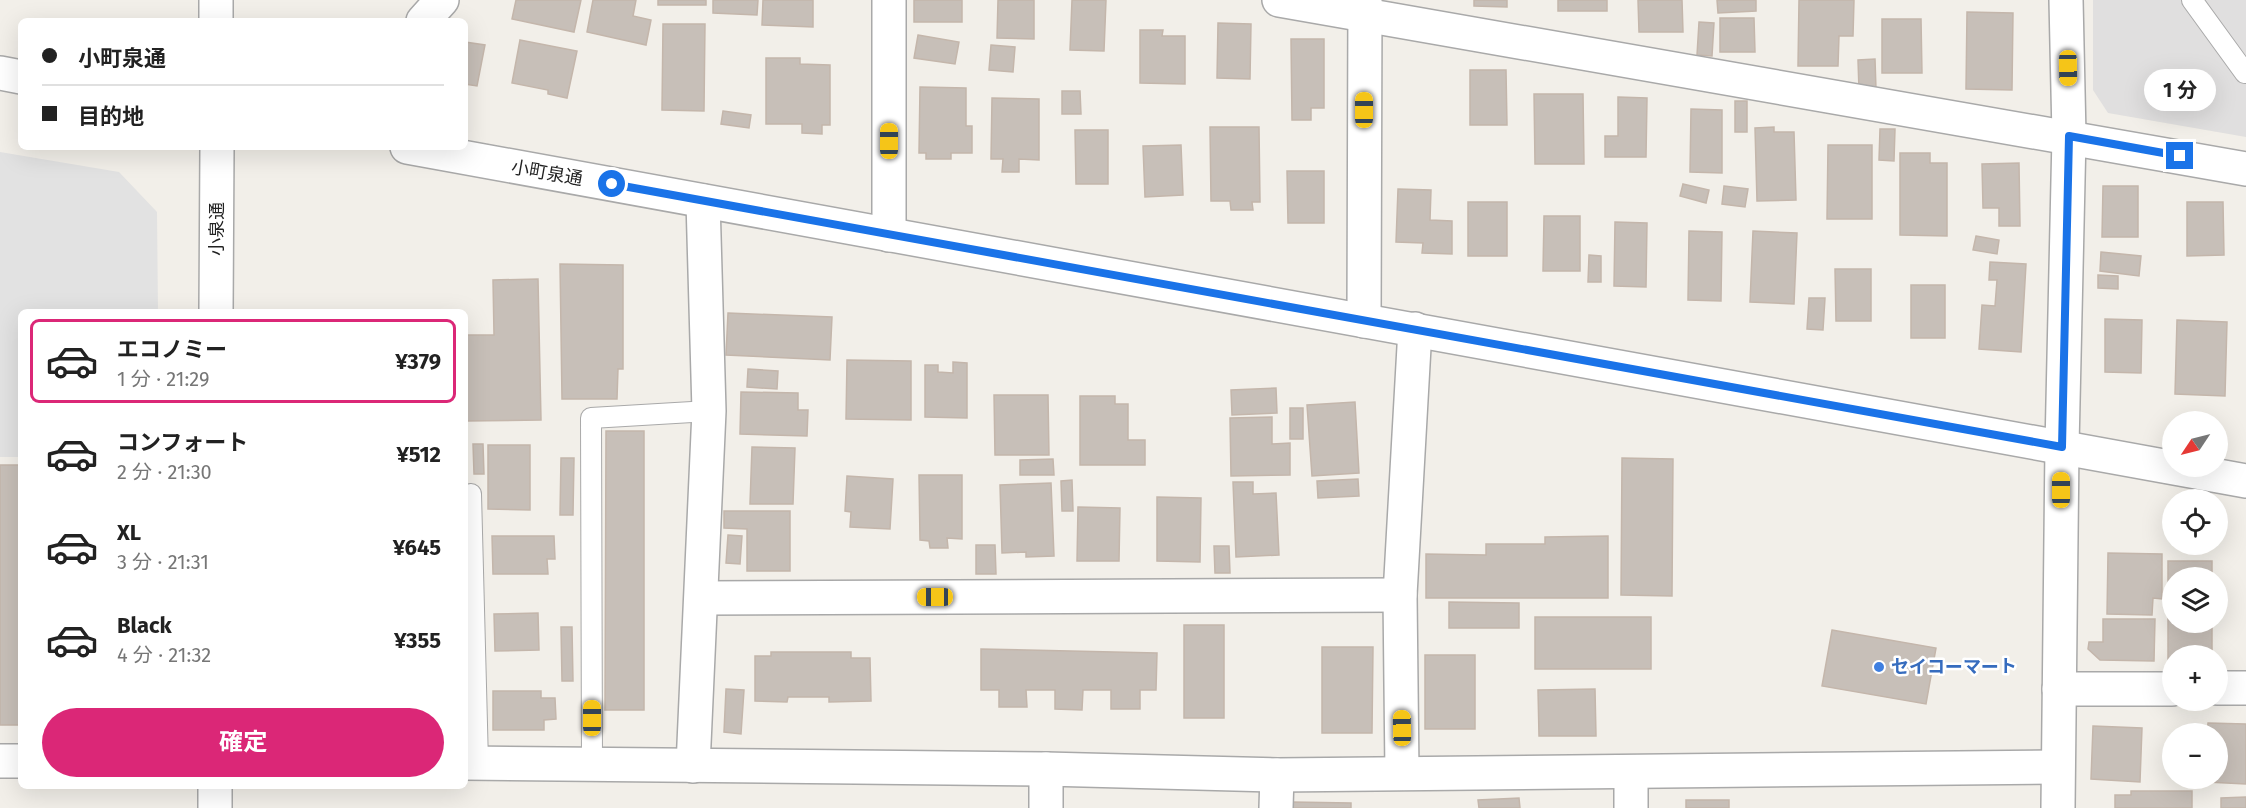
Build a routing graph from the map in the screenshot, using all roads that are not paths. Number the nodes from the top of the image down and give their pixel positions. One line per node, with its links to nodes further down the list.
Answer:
1 (216, 0): 8 (street)
2 (442, 0): 9 (street)
3 (889, 0): 18 (street)
4 (1279, 0): 7 (street)
5 (2066, 0): 13 (street)
6 (2192, 0): 11 (lane)
7 (1364, 8): 13 (street); 20 (street)
8 (216, 18)
9 (426, 18)
10 (0, 73): 12 (street)
11 (2245, 73)
12 (18, 76)
13 (2069, 136): 16 (street); 23 (street)
14 (217, 150): 19 (street, 小泉通)
15 (423, 150): 17 (street, 小町泉通)
16 (2246, 169)
17 (703, 201): 18 (street, 小町泉通); 22 (street)
18 (889, 235): 20 (street, 小町泉通)
19 (216, 309)
20 (1364, 321): 21 (street, 小町泉通)
21 (1415, 329): 23 (street, 小町泉通); 26 (street)
22 (709, 411): 27 (street); 35 (lane)
23 (2062, 447): 24 (street, 小町泉通); 30 (street)
24 (2246, 481)
25 (471, 494): 34 (lane)
26 (1400, 596): 27 (street); 39 (street)
27 (703, 598): 36 (street)
28 (2228, 688): 29 (street)
29 (2246, 688)
30 (2059, 689): 31 (street); 37 (street)
31 (2162, 689)
32 (0, 761): 33 (street)
33 (18, 761)
34 (471, 763): 35 (street)
35 (592, 764): 36 (street)
36 (693, 766): 38 (street)
37 (2057, 767): 40 (street); 47 (street)
38 (1046, 769): 41 (street); 44 (street)
39 (1402, 772): 40 (street); 41 (street)
40 (1631, 772): 46 (street)
41 (1277, 776): 45 (street)
42 (215, 789): 43 (street)
43 (215, 808)
44 (1046, 808)
45 (1276, 808)
46 (1631, 808)
47 (2058, 808)

